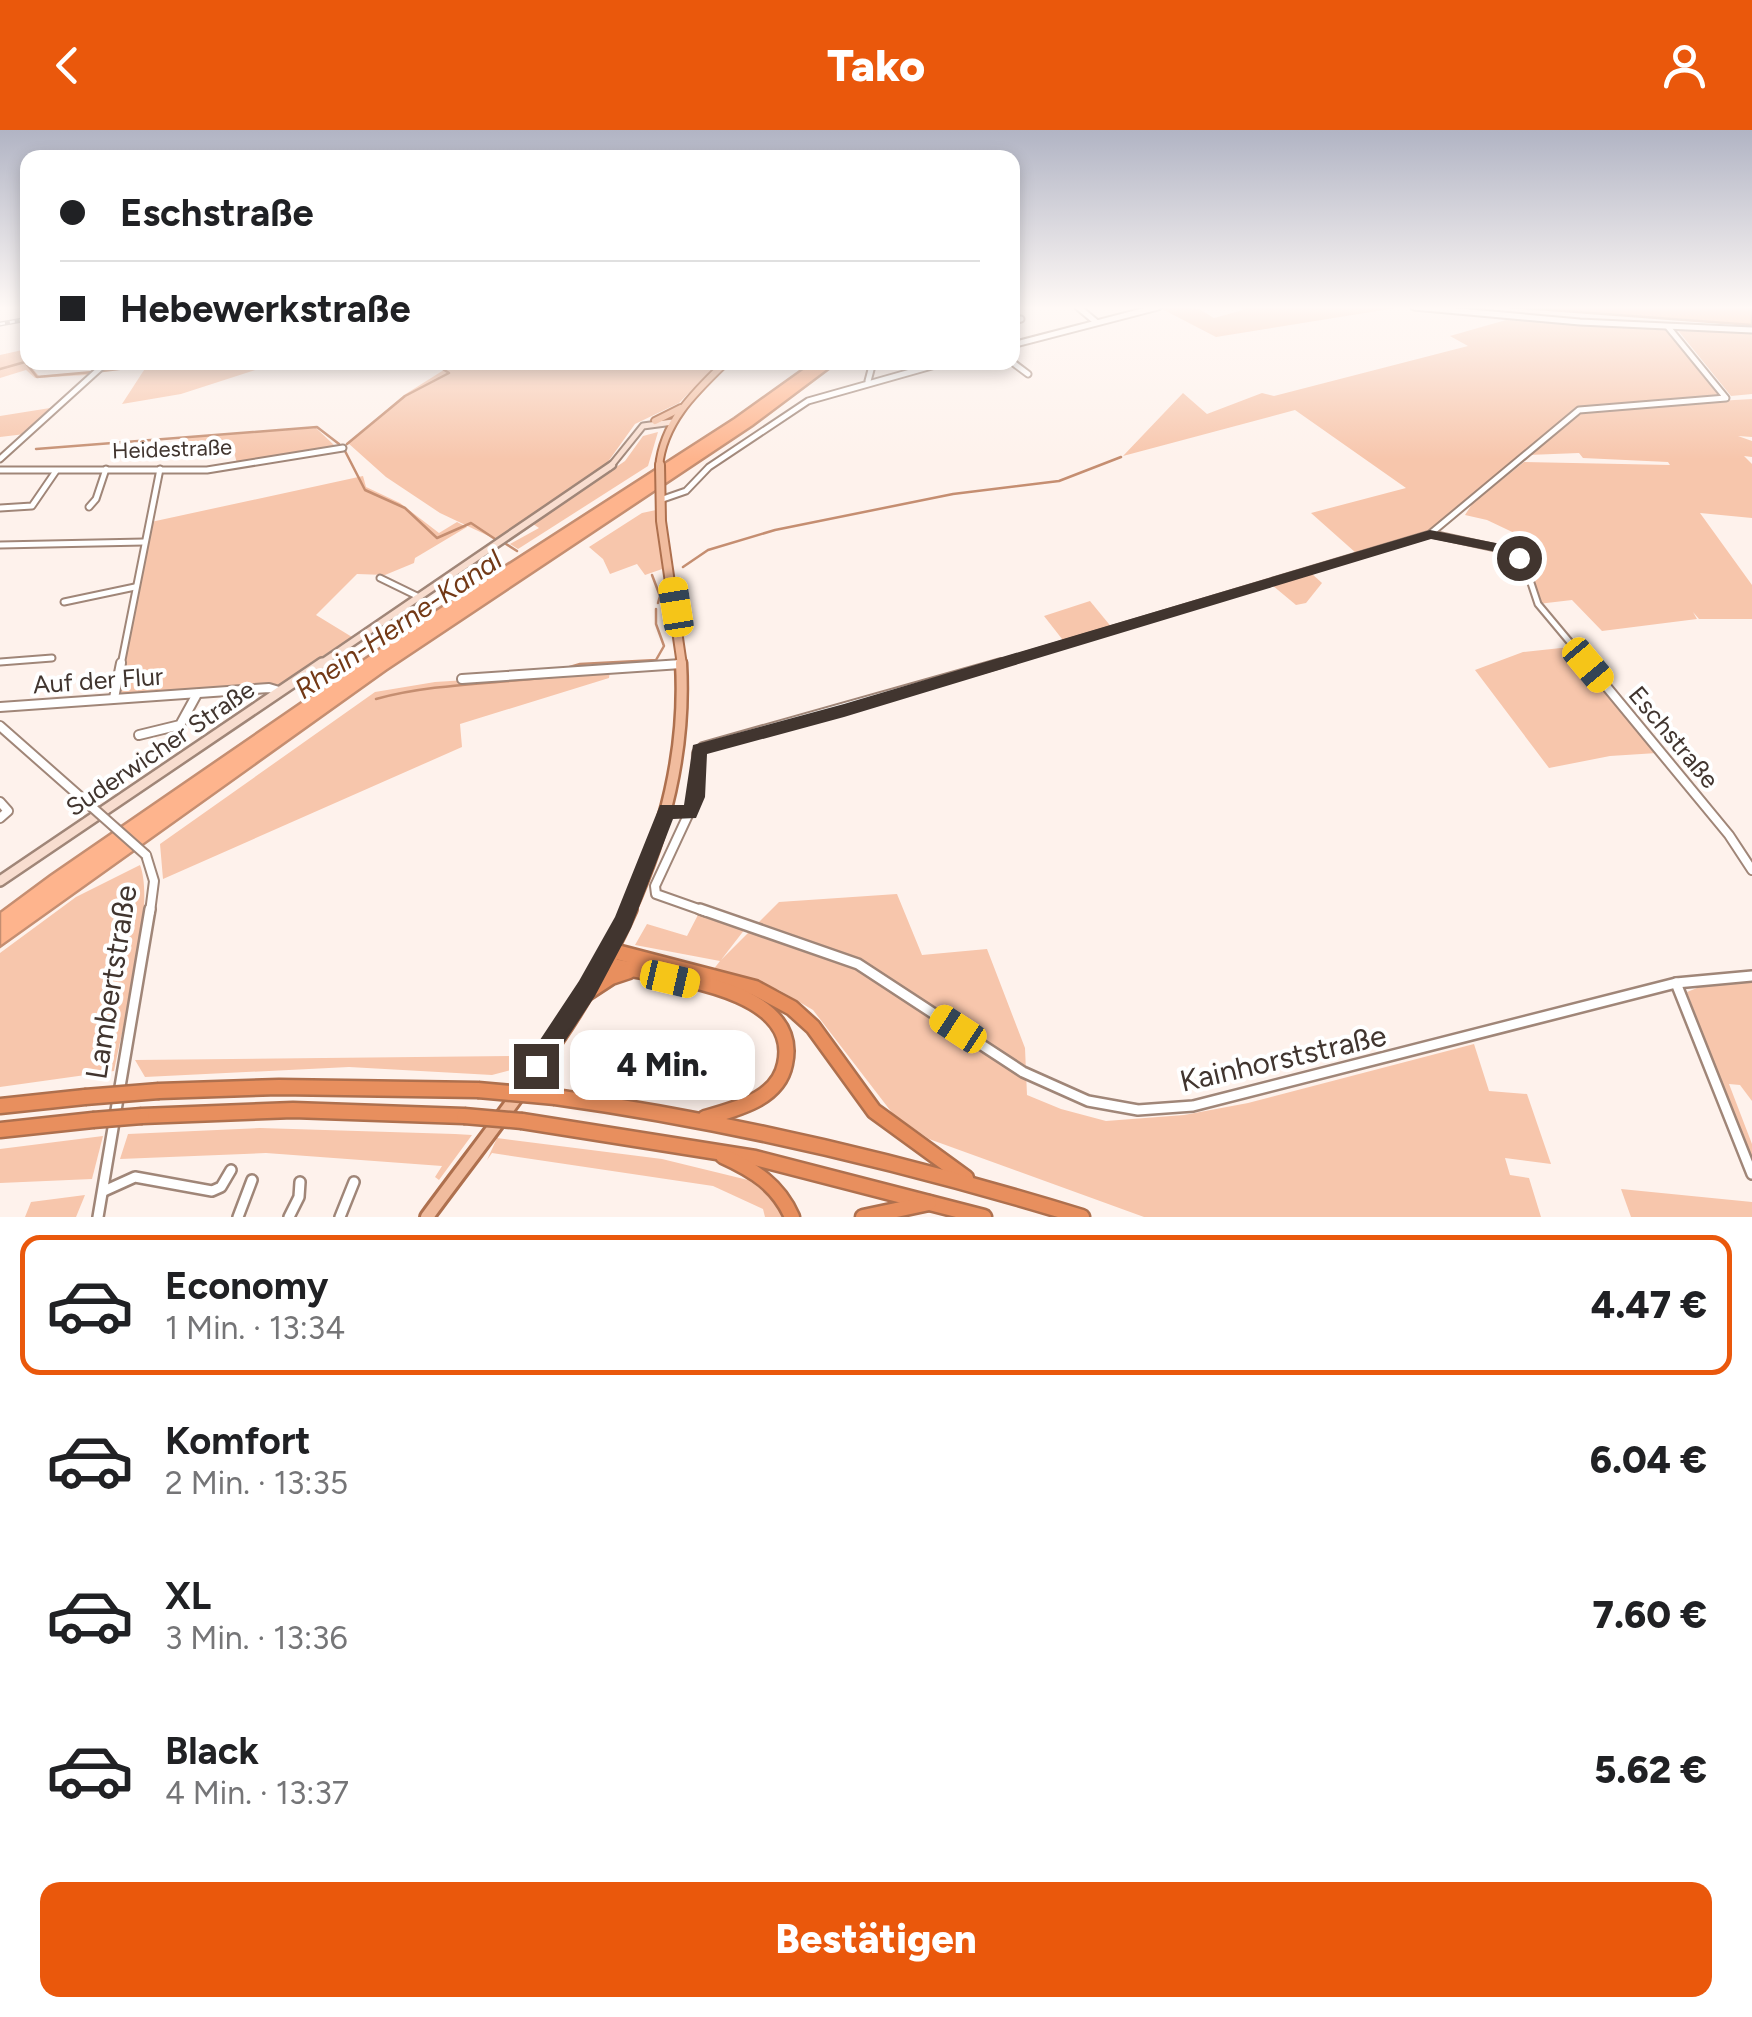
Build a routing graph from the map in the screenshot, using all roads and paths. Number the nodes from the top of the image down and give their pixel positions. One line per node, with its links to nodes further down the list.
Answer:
1 (1693, 358): 22 (street)
2 (1020, 368): 7 (street)
3 (98, 370): 14 (street)
4 (719, 370): 9 (main road)
5 (872, 370): 8 (street)
6 (916, 370): 8 (street)
7 (1028, 374)
8 (868, 383): 19 (street)
9 (684, 407): 10 (main road); 11 (main road)
10 (655, 422): 11 (main road); 12 (main road, Suderwicher Straße)
11 (672, 424): 12 (main road); 19 (main road)
12 (632, 438): 27 (main road, Suderwicher Straße)
13 (343, 448): 15 (street, Heidestraße)
14 (0, 458)
15 (160, 468): 16 (street, Heidestraße); 23 (street)
16 (106, 469): 18 (street, Heidestraße); 20 (street)
17 (0, 470): 18 (street, Heidestraße)
18 (56, 470): 21 (street)
19 (660, 498): 33 (main road)
20 (89, 507)
21 (0, 508)
22 (1430, 534): 45 (street); 47 (street, Eschstraße)
23 (144, 542): 24 (street); 26 (street)
24 (0, 545)
25 (380, 578): 27 (street)
26 (135, 587): 28 (street); 37 (street)
27 (419, 597): 35 (main road, Suderwicher Straße)
28 (64, 602)
29 (40, 650): 31 (street)
30 (52, 658): 31 (street)
31 (33, 660): 32 (street)
32 (0, 662)
33 (682, 664): 34 (street); 44 (main road)
34 (462, 678)
35 (279, 692): 36 (street, Auf der Flur); 48 (main road, Suderwicher Straße)
36 (198, 693): 37 (street, Auf der Flur); 42 (street, Auf der Flur)
37 (114, 698): 38 (street, Auf der Flur)
38 (14, 706): 39 (street, Auf der Flur); 40 (street)
39 (0, 707)
40 (0, 717)
41 (0, 726): 64 (street, Lambertstraße, bridge)
42 (139, 735)
43 (0, 802): 46 (street)
44 (667, 810): 45 (street); 49 (main road)
45 (689, 813): 52 (street, Kainhorststraße)
46 (0, 818)
47 (1752, 870)
48 (0, 880)
49 (607, 954): 50 (highway); 53 (main road); 63 (highway)
50 (632, 971): 53 (highway); 55 (highway)
51 (1752, 976): 52 (street, Kainhorststraße)
52 (1676, 983): 59 (street)
53 (582, 996): 70 (main road)
54 (0, 1106): 55 (highway, bridge)
55 (702, 1119): 63 (highway)
56 (0, 1130): 57 (highway, bridge)
57 (699, 1146): 65 (highway); 71 (highway)
58 (231, 1170): 64 (street)
59 (1752, 1174)
60 (252, 1180): 67 (street)
61 (300, 1182): 68 (street)
62 (354, 1182): 69 (street)
63 (971, 1182): 74 (highway)
64 (102, 1191): 66 (street, Lambertstraße)
65 (934, 1202): 72 (highway); 73 (highway)
66 (98, 1217)
67 (238, 1217)
68 (289, 1217)
69 (340, 1217)
70 (427, 1217)
71 (792, 1217)
72 (863, 1217)
73 (984, 1217)
74 (1082, 1217)

